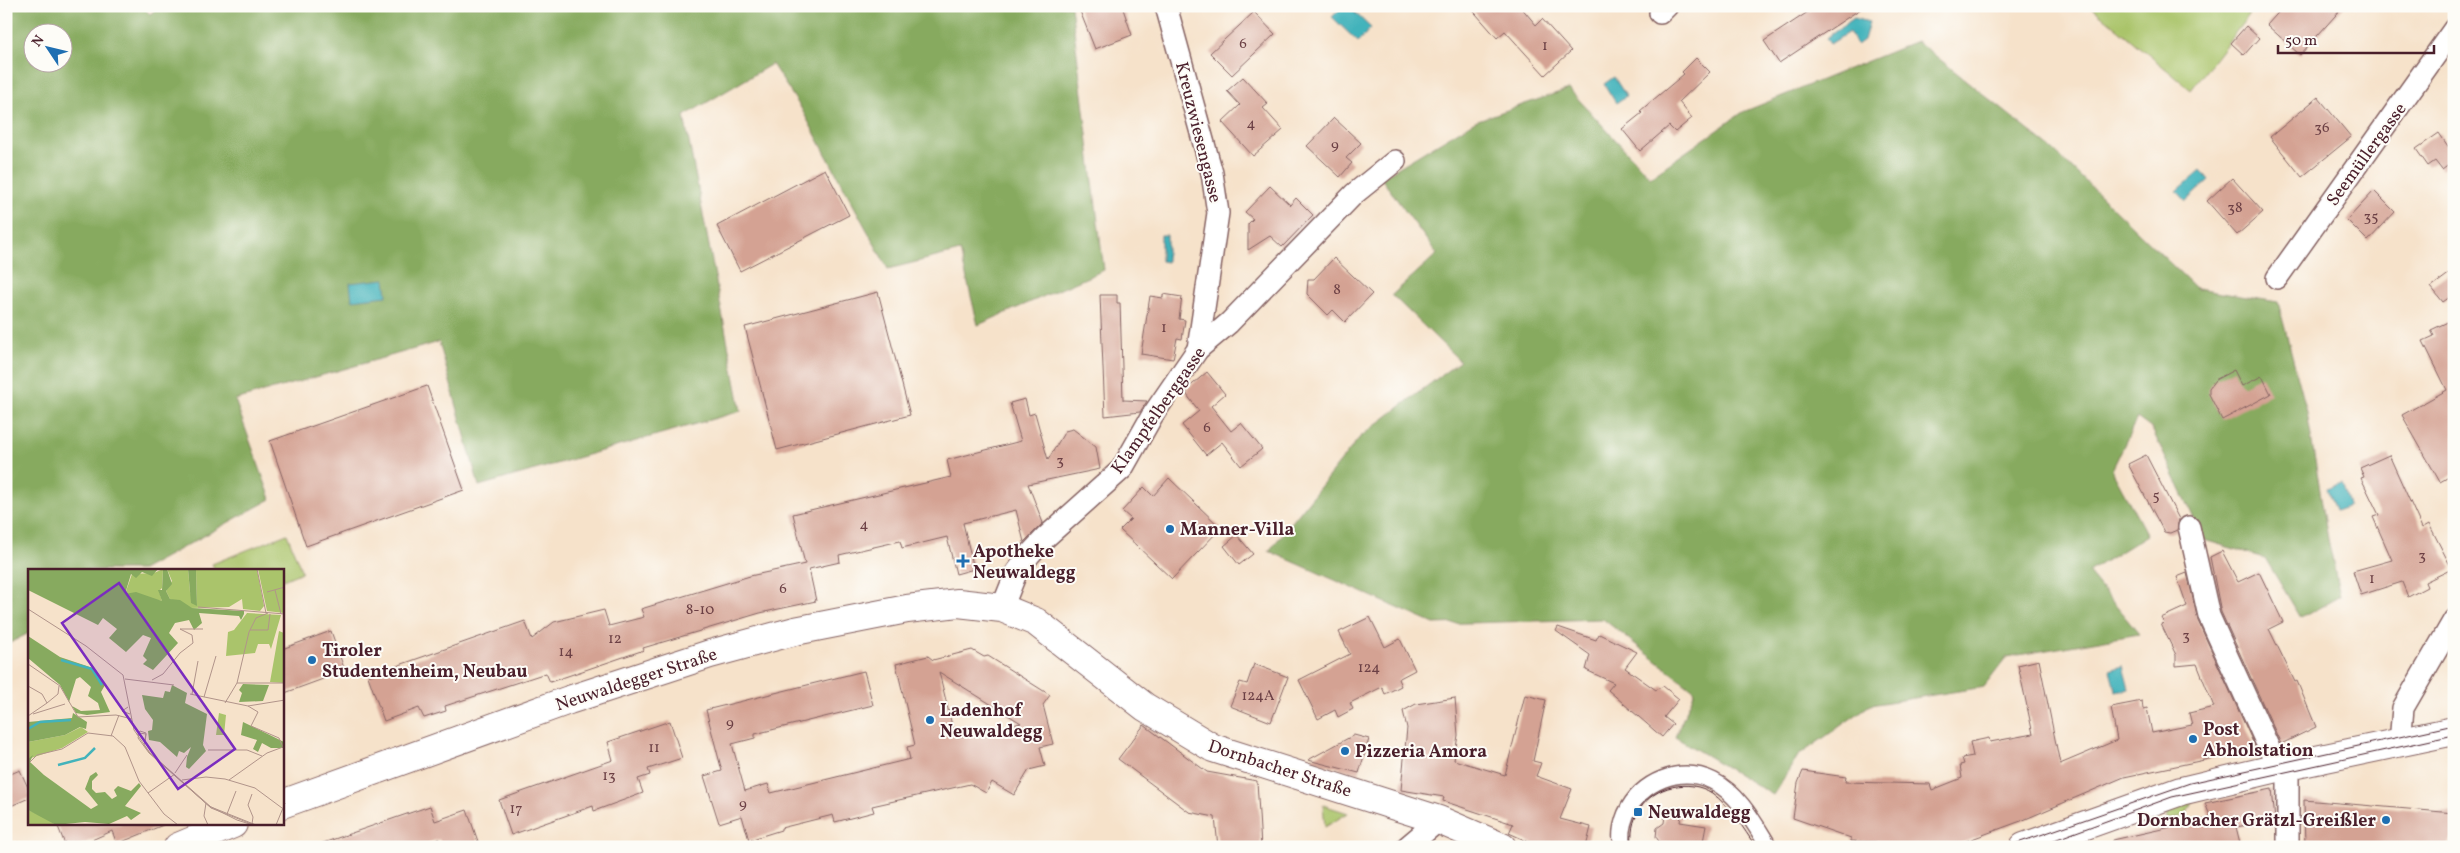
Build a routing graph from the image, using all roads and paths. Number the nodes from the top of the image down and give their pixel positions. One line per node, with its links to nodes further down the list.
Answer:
1 (1166, 6): 5 (street, Kreuzwiesengasse)
2 (2454, 29): 4 (street, Seemüllergasse)
3 (1395, 161): 5 (street, Klampfelberggasse)
4 (2277, 278)
5 (1198, 349): 7 (street, Klampfelberggasse)
6 (2189, 527): 11 (street)
7 (1002, 608): 12 (main road, Neuwaldegger Straße); 13 (main road, Dornbacher Straße)
8 (2454, 620): 10 (street)
9 (2454, 731): 10 (main road)
10 (2400, 743): 11 (main road)
11 (2283, 767): 20 (main road); 21 (street)
12 (284, 803)
13 (1439, 820): 16 (street); 17 (main road, Dornbacher Straße)
14 (228, 826): 15 (main road)
15 (178, 847)
16 (1407, 847)
17 (1502, 847)
18 (1623, 847): 19 (street)
19 (1769, 847)
20 (2024, 847)
21 (2288, 847)

